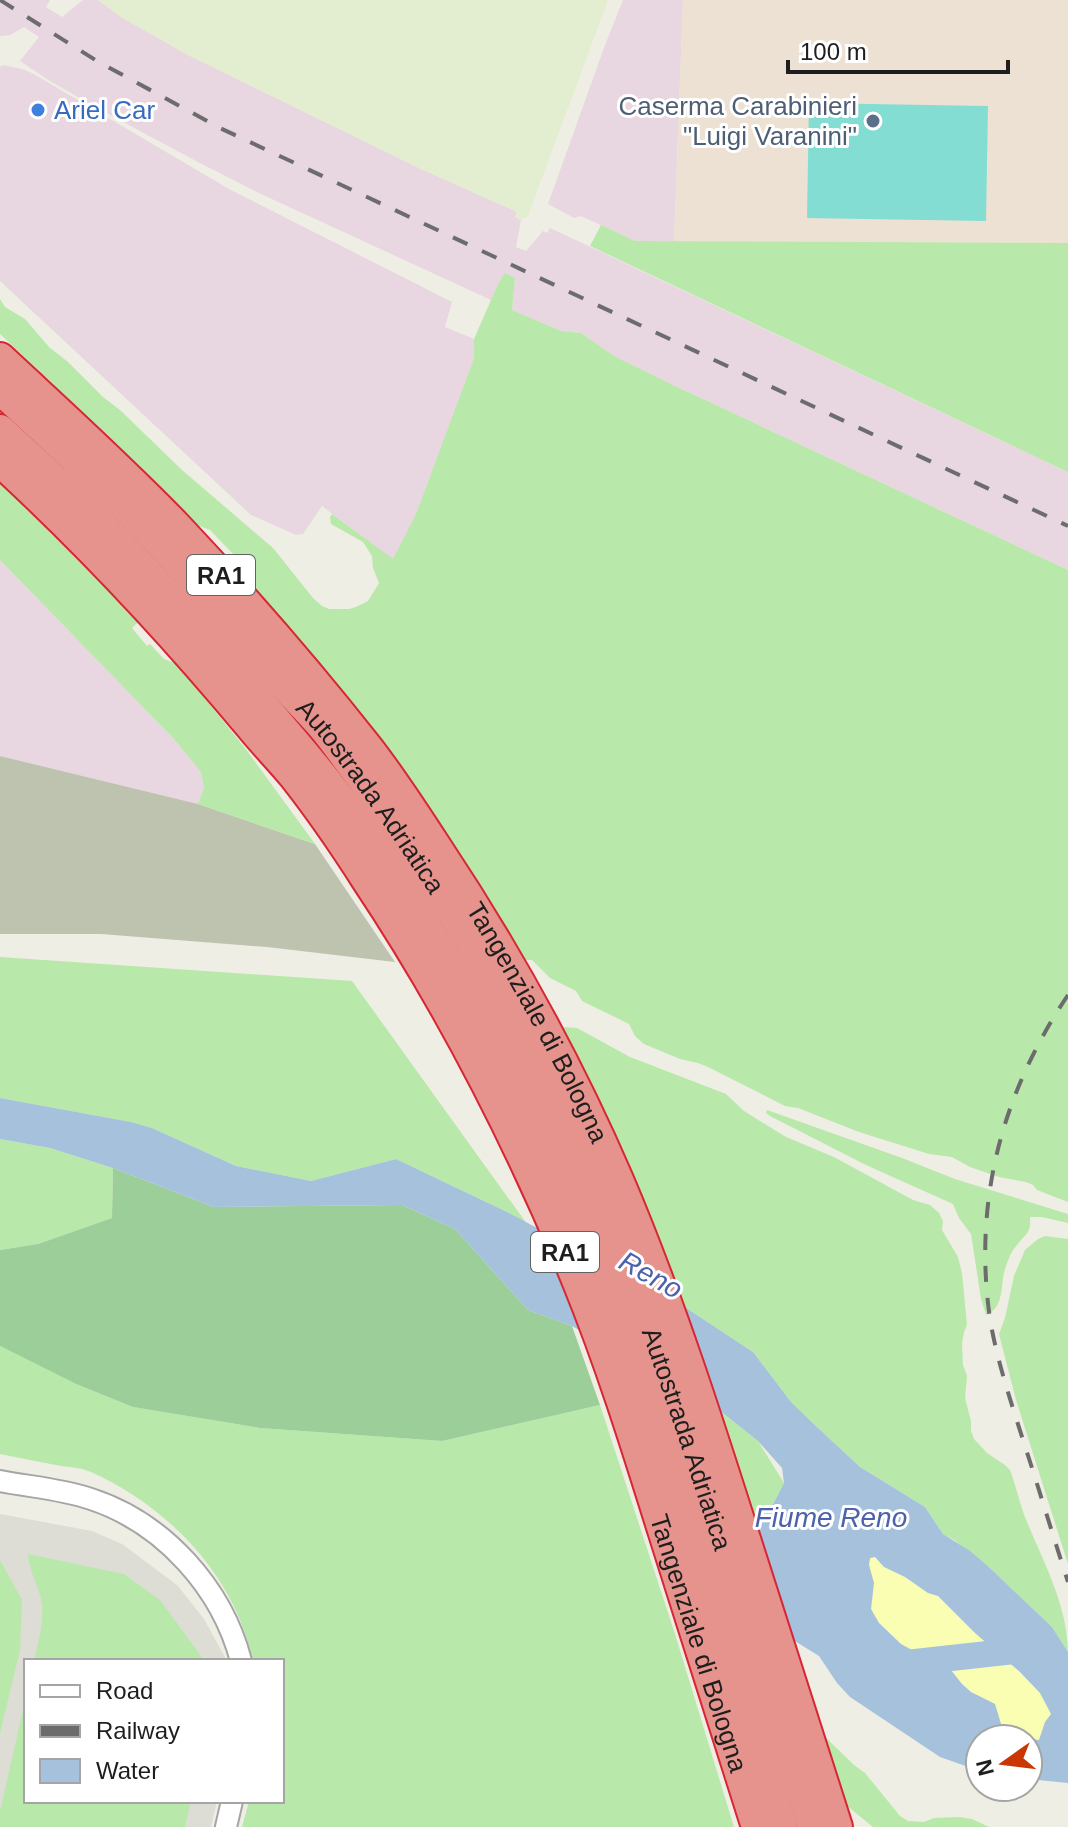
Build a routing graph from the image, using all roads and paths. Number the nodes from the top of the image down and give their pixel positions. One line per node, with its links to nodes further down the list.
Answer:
1 (0, 358): 12 (highway, Tangenziale di Bologna / RA1)
2 (0, 389): 8 (highway, Autostrada Adriatica)
3 (0, 430): 11 (highway, Autostrada Adriatica)
4 (0, 461): 10 (highway, Tangenziale di Bologna / RA1)
5 (0, 1481): 6 (street)
6 (240, 1659)
7 (232, 1803): 9 (street)
8 (810, 1818)
9 (226, 1827)
10 (757, 1827)
11 (782, 1827)
12 (837, 1827)

